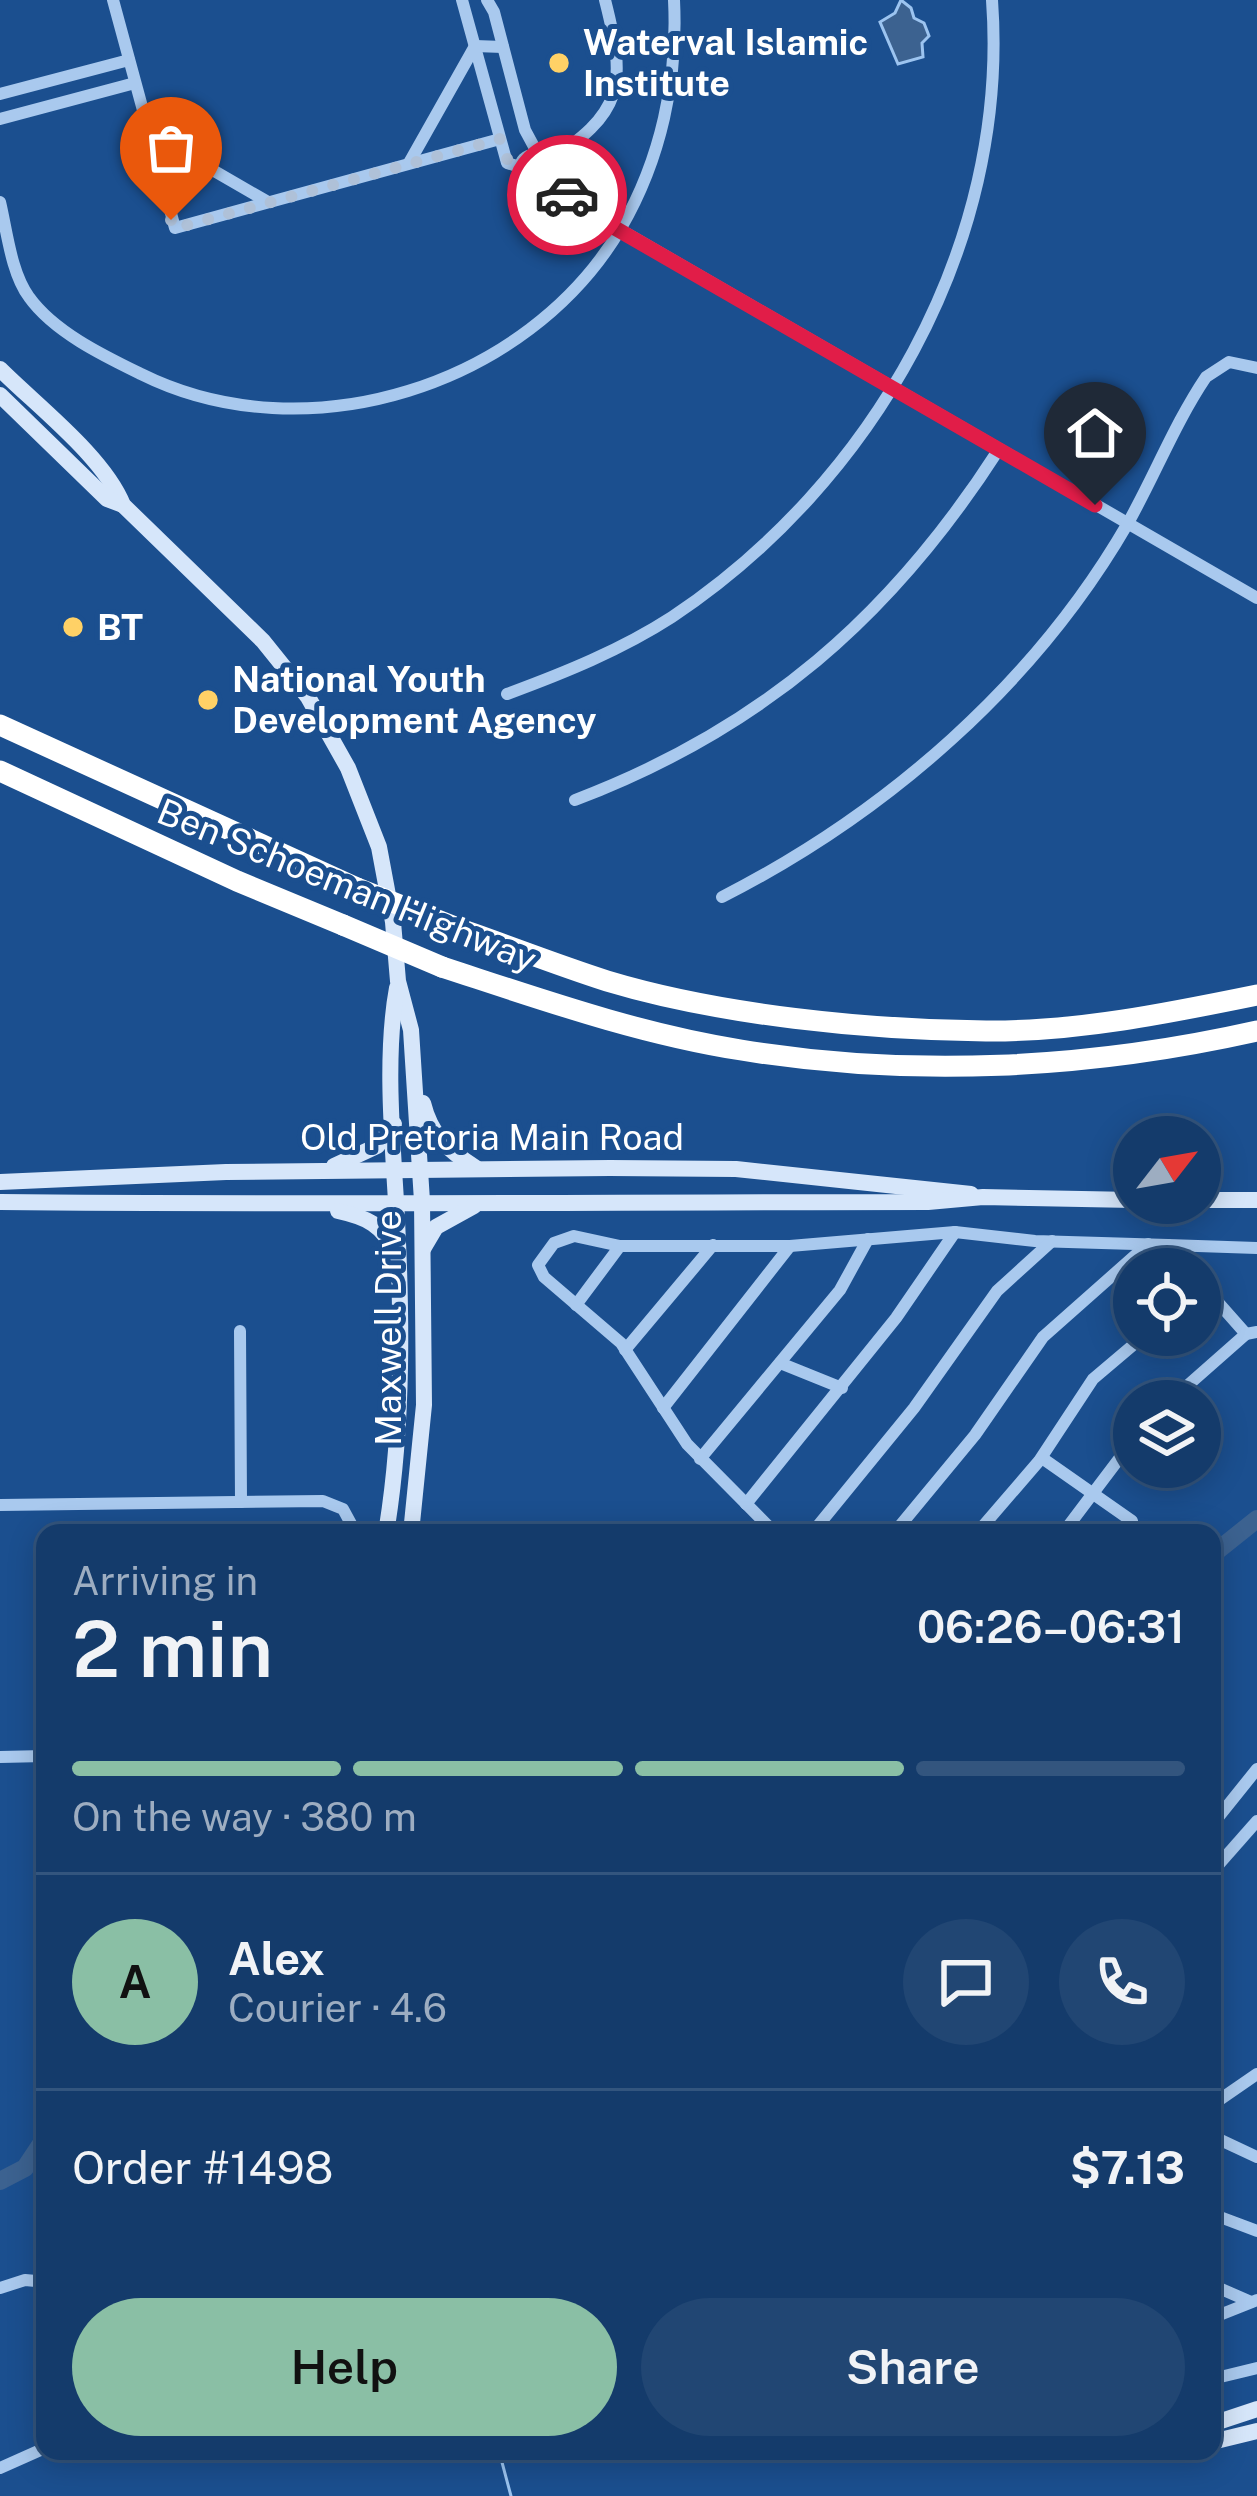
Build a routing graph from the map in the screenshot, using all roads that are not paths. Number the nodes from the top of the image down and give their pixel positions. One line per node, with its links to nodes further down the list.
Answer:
1 (112, 0): 9 (street)
2 (462, 0): 7 (street)
3 (605, 0): 19 (street)
4 (674, 0): 25 (street)
5 (992, 0): 28 (street)
6 (492, 4): 8 (street)
7 (475, 46): 8 (street); 18 (street); 20 (street)
8 (503, 47): 19 (street)
9 (129, 59): 10 (street); 12 (street)
10 (112, 64): 11 (street); 13 (street)
11 (94, 69): 14 (street); 15 (street)
12 (135, 83): 13 (street); 17 (street)
13 (118, 88): 14 (street)
14 (100, 93): 16 (street)
15 (0, 94)
16 (0, 119)
17 (148, 132): 23 (street); 23 (street)
18 (500, 139): 19 (street); 20 (street)
19 (535, 162): 21 (street); 21 (street); 24 (street)
20 (409, 163): 23 (street)
21 (536, 181): 24 (street)
22 (0, 202): 25 (street)
23 (268, 202)
24 (575, 205): 25 (street)
25 (620, 230): 28 (street)
26 (1257, 368): 32 (street)
27 (0, 369): 31 (main road, Maxwell Drive)
28 (894, 387): 30 (street); 34 (street)
29 (0, 395): 31 (main road, Maxwell Drive)
30 (999, 449): 32 (street); 40 (street)
31 (123, 505): 43 (main road, Maxwell Drive)
32 (1127, 524): 33 (street); 42 (street)
33 (1257, 598)
34 (508, 694)
35 (0, 725): 39 (highway)
36 (0, 737): 39 (highway)
37 (0, 771): 41 (highway)
38 (0, 786): 41 (highway)
39 (143, 794): 44 (highway, Ben Schoeman Highway, bridge)
40 (574, 800)
41 (123, 828): 45 (highway, Ben Schoeman Highway, bridge)
42 (722, 897)
43 (398, 981): 46 (main road, Maxwell Drive); 47 (main road, Maxwell Drive)
44 (1257, 995)
45 (1257, 1031)
46 (413, 1061): 48 (main road); 50 (main road, Maxwell Drive)
47 (394, 1124): 49 (main road, Maxwell Drive); 51 (main road)
48 (477, 1169): 50 (main road, Old Pretoria Main Road); 53 (main road, Old Pretoria Main Road)
49 (394, 1170): 50 (main road, Old Pretoria Main Road); 51 (main road, Old Pretoria Main Road); 60 (main road, Maxwell Drive)
50 (418, 1170): 58 (main road, Maxwell Drive)
51 (322, 1171): 52 (main road, Old Pretoria Main Road)
52 (0, 1182)
53 (983, 1197): 54 (main road, Old Pretoria Main Road); 59 (main road, Old Pretoria Main Road)
54 (1113, 1200)
55 (1221, 1200): 56 (main road)
56 (1257, 1200)
57 (0, 1202): 61 (main road, Old Pretoria Main Road)
58 (422, 1202): 59 (main road, Old Pretoria Main Road); 60 (main road, Old Pretoria Main Road); 72 (main road, Maxwell Drive)
59 (487, 1202): 72 (main road)
60 (396, 1204): 61 (main road, Old Pretoria Main Road); 73 (main road, Maxwell Drive)
61 (310, 1205): 73 (main road)
62 (955, 1232): 63 (street); 64 (street); 82 (street)
63 (868, 1239): 69 (street); 80 (street)
64 (1052, 1241): 65 (street); 96 (street)
65 (1148, 1244): 67 (street); 97 (street)
66 (713, 1245): 68 (street); 69 (street); 78 (street)
67 (1168, 1245): 70 (street); 71 (street)
68 (620, 1246): 75 (street); 75 (street)
69 (790, 1246): 83 (street)
70 (1171, 1248)
71 (1257, 1248)
72 (422, 1251): 94 (main road, Maxwell Drive)
73 (398, 1260): 93 (main road, Maxwell Drive)
74 (1221, 1304): 77 (street)
75 (576, 1305): 78 (street)
76 (240, 1331): 88 (street)
77 (1252, 1333): 81 (street)
78 (626, 1350): 83 (street)
79 (1120, 1356): 84 (street)
80 (780, 1363): 82 (street); 85 (street)
81 (1195, 1380)
82 (842, 1388): 89 (street)
83 (663, 1408): 85 (street)
84 (1042, 1458): 87 (street); 98 (street)
85 (700, 1459): 89 (street)
86 (1113, 1467): 87 (street)
87 (1093, 1494): 91 (street); 99 (street)
88 (241, 1502): 90 (street); 92 (street)
89 (746, 1504): 95 (street)
90 (0, 1505)
91 (1132, 1521)
92 (351, 1524)
93 (387, 1524)
94 (412, 1524)
95 (766, 1524)
96 (819, 1524)
97 (901, 1524)
98 (985, 1524)
99 (1070, 1524)
100 (0, 1756): 101 (street)
101 (36, 1756)
102 (1257, 1769): 103 (street)
103 (1221, 1814)
104 (1257, 1822): 105 (street)
105 (1221, 1862)
106 (1257, 2074): 107 (street)
107 (1221, 2099)
108 (1221, 2140): 109 (street)
109 (1257, 2157)
110 (1221, 2217): 111 (street)
111 (1257, 2231)
112 (36, 2281): 113 (street)
113 (0, 2288)
114 (1221, 2288): 115 (street)
115 (1254, 2301): 116 (street)
116 (1221, 2314)
117 (1257, 2368): 118 (street)
118 (1221, 2377)
119 (1257, 2409): 120 (main road)
120 (1221, 2421)
121 (1257, 2431): 122 (main road)
122 (1221, 2440)
123 (36, 2452): 124 (street)
124 (0, 2468)

